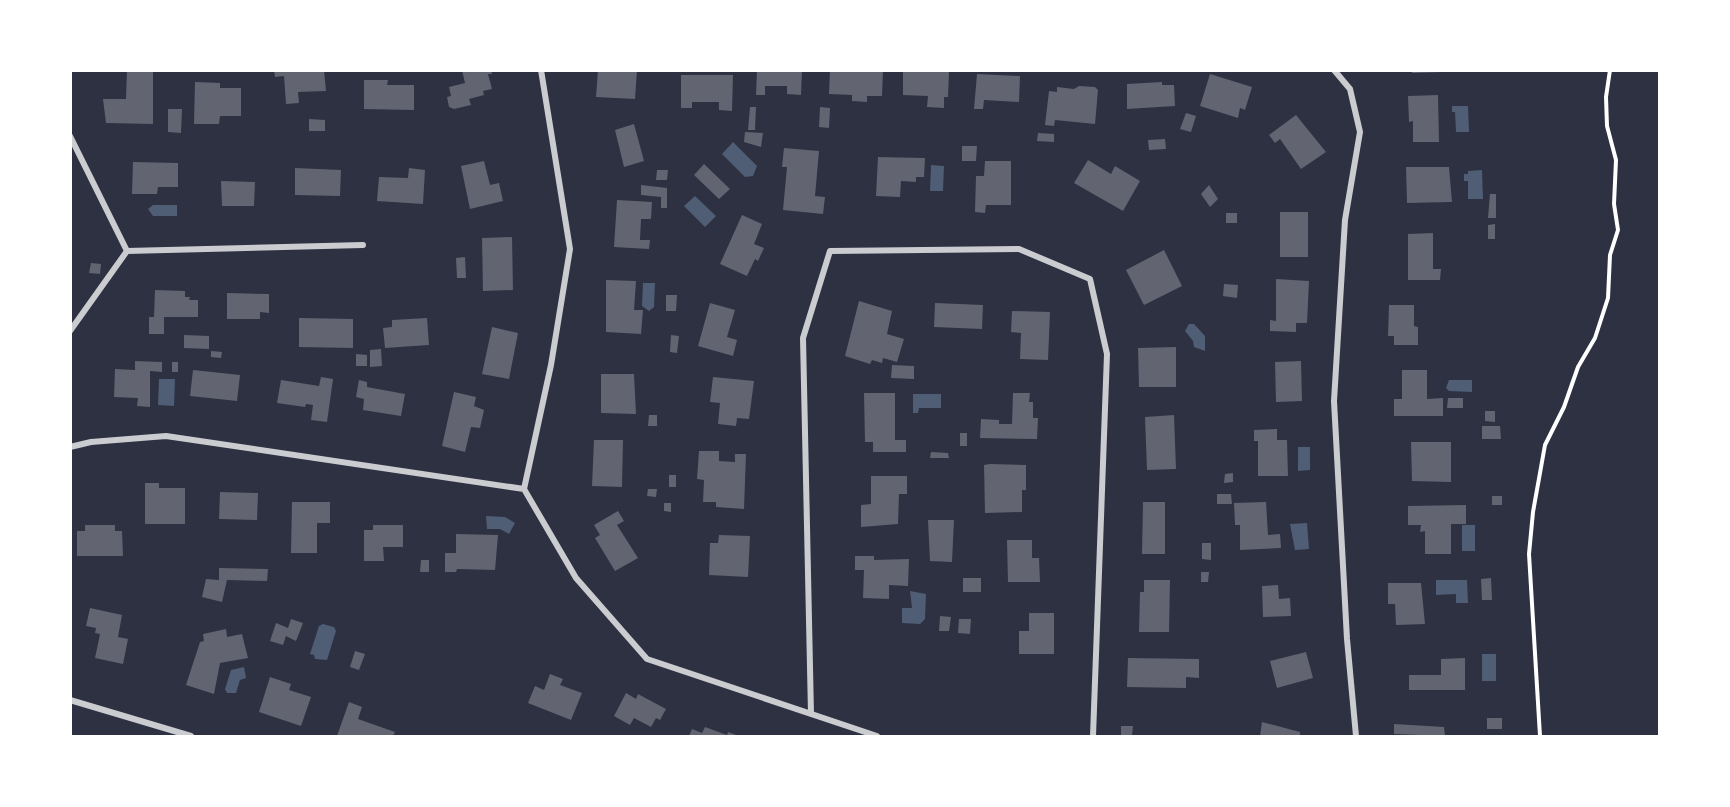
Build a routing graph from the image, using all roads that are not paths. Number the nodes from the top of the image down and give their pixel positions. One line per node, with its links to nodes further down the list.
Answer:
1 (541, 70): 8 (street)
2 (1334, 70): 14 (street)
3 (70, 136): 5 (street)
4 (363, 244): 5 (street)
5 (127, 251): 6 (street)
6 (70, 332)
7 (70, 447): 8 (street)
8 (524, 489): 10 (street)
9 (70, 700): 11 (street)
10 (811, 714): 12 (street); 13 (street)
11 (190, 736)
12 (877, 736)
13 (1093, 736)
14 (1356, 736)

